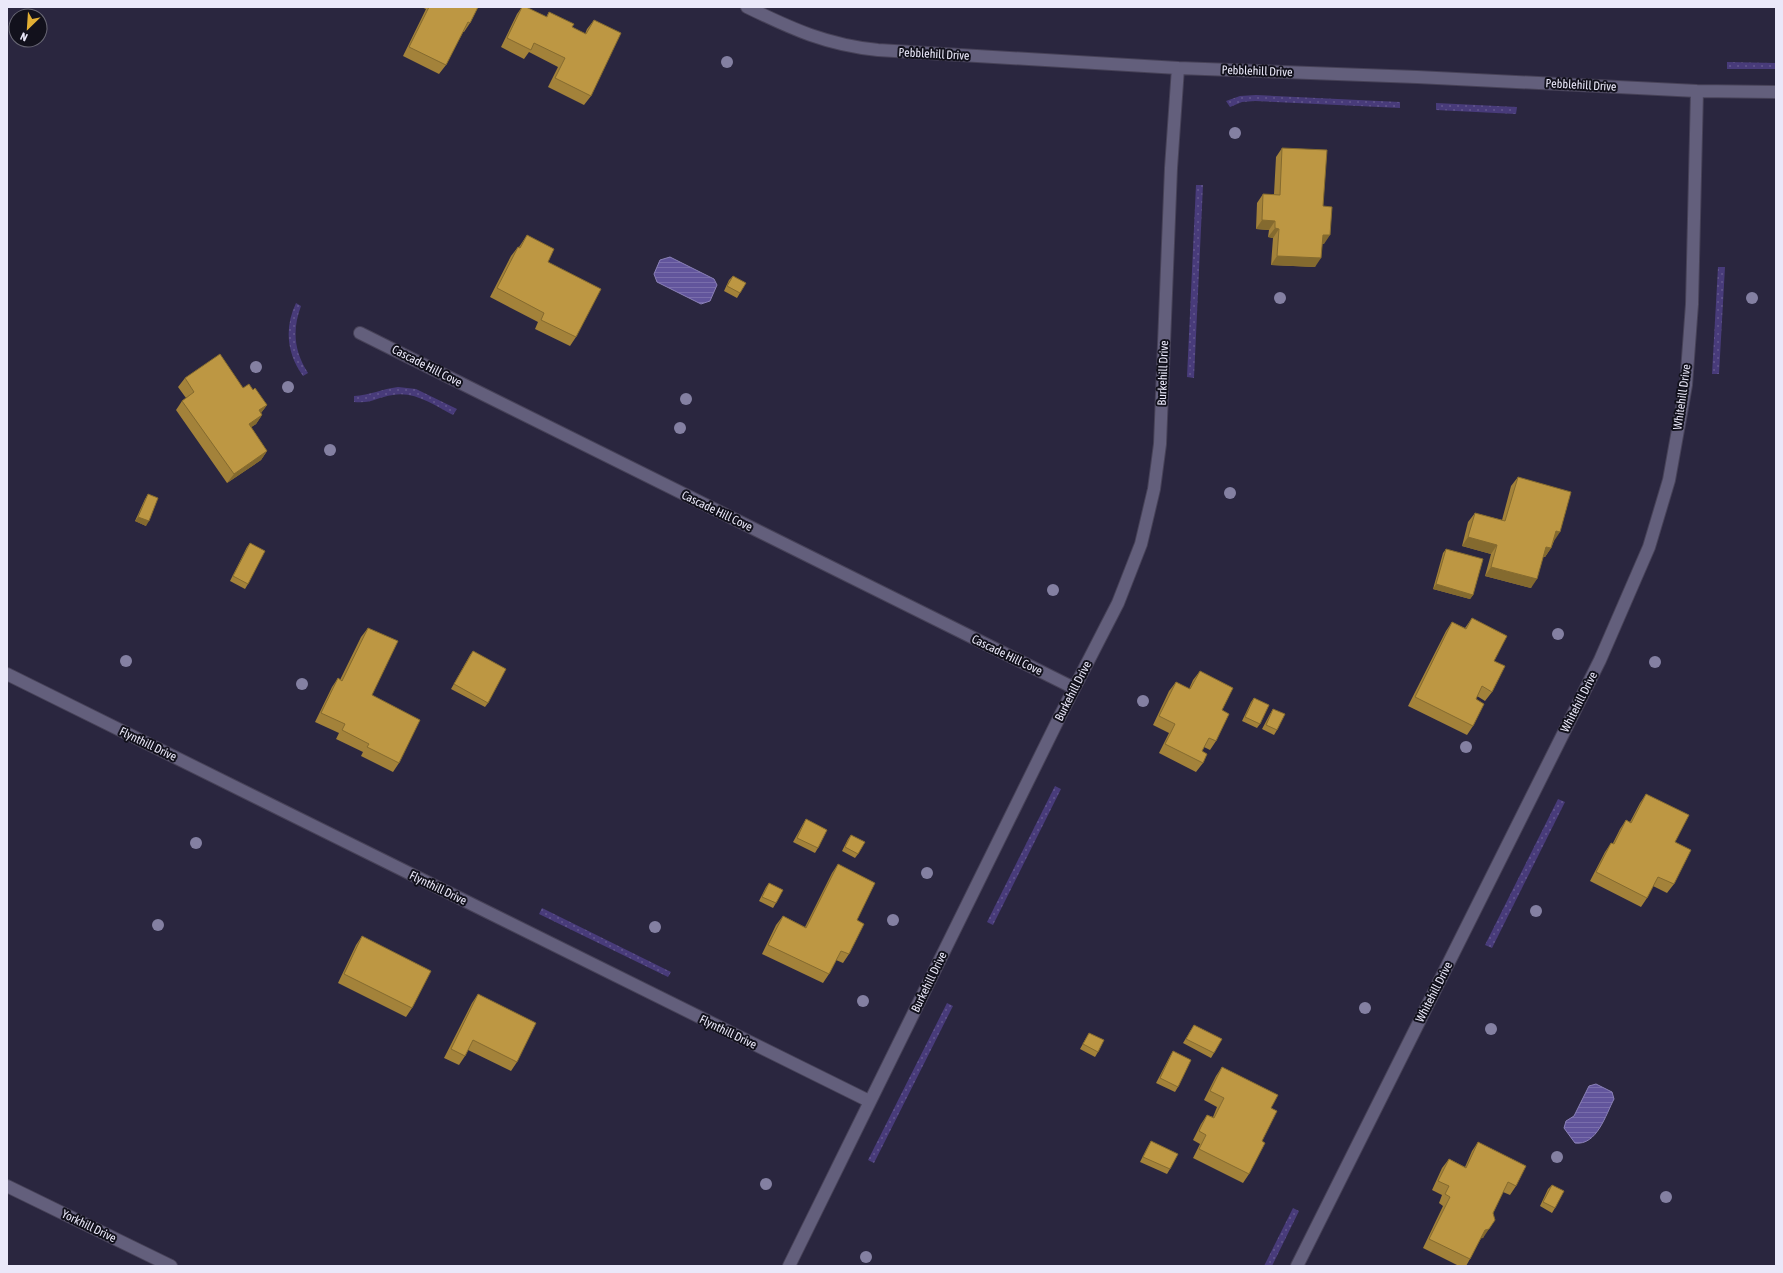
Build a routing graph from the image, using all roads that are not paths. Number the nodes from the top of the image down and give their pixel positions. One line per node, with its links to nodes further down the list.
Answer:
1 (746, 7): 2 (street, Pebblehill Drive)
2 (1178, 68): 3 (street, Pebblehill Drive); 7 (street, Burkehill Drive)
3 (1698, 91): 4 (street, Pebblehill Drive); 12 (street, Whitehill Drive)
4 (1776, 92)
5 (360, 333): 7 (street, Cascade Hill Cove)
6 (7, 674): 8 (street, Flynthill Drive)
7 (1074, 688): 8 (street, Burkehill Drive)
8 (869, 1102): 11 (street, Burkehill Drive)
9 (7, 1186): 10 (street, Yorkhill Drive)
10 (171, 1266)
11 (788, 1266)
12 (1297, 1266)

